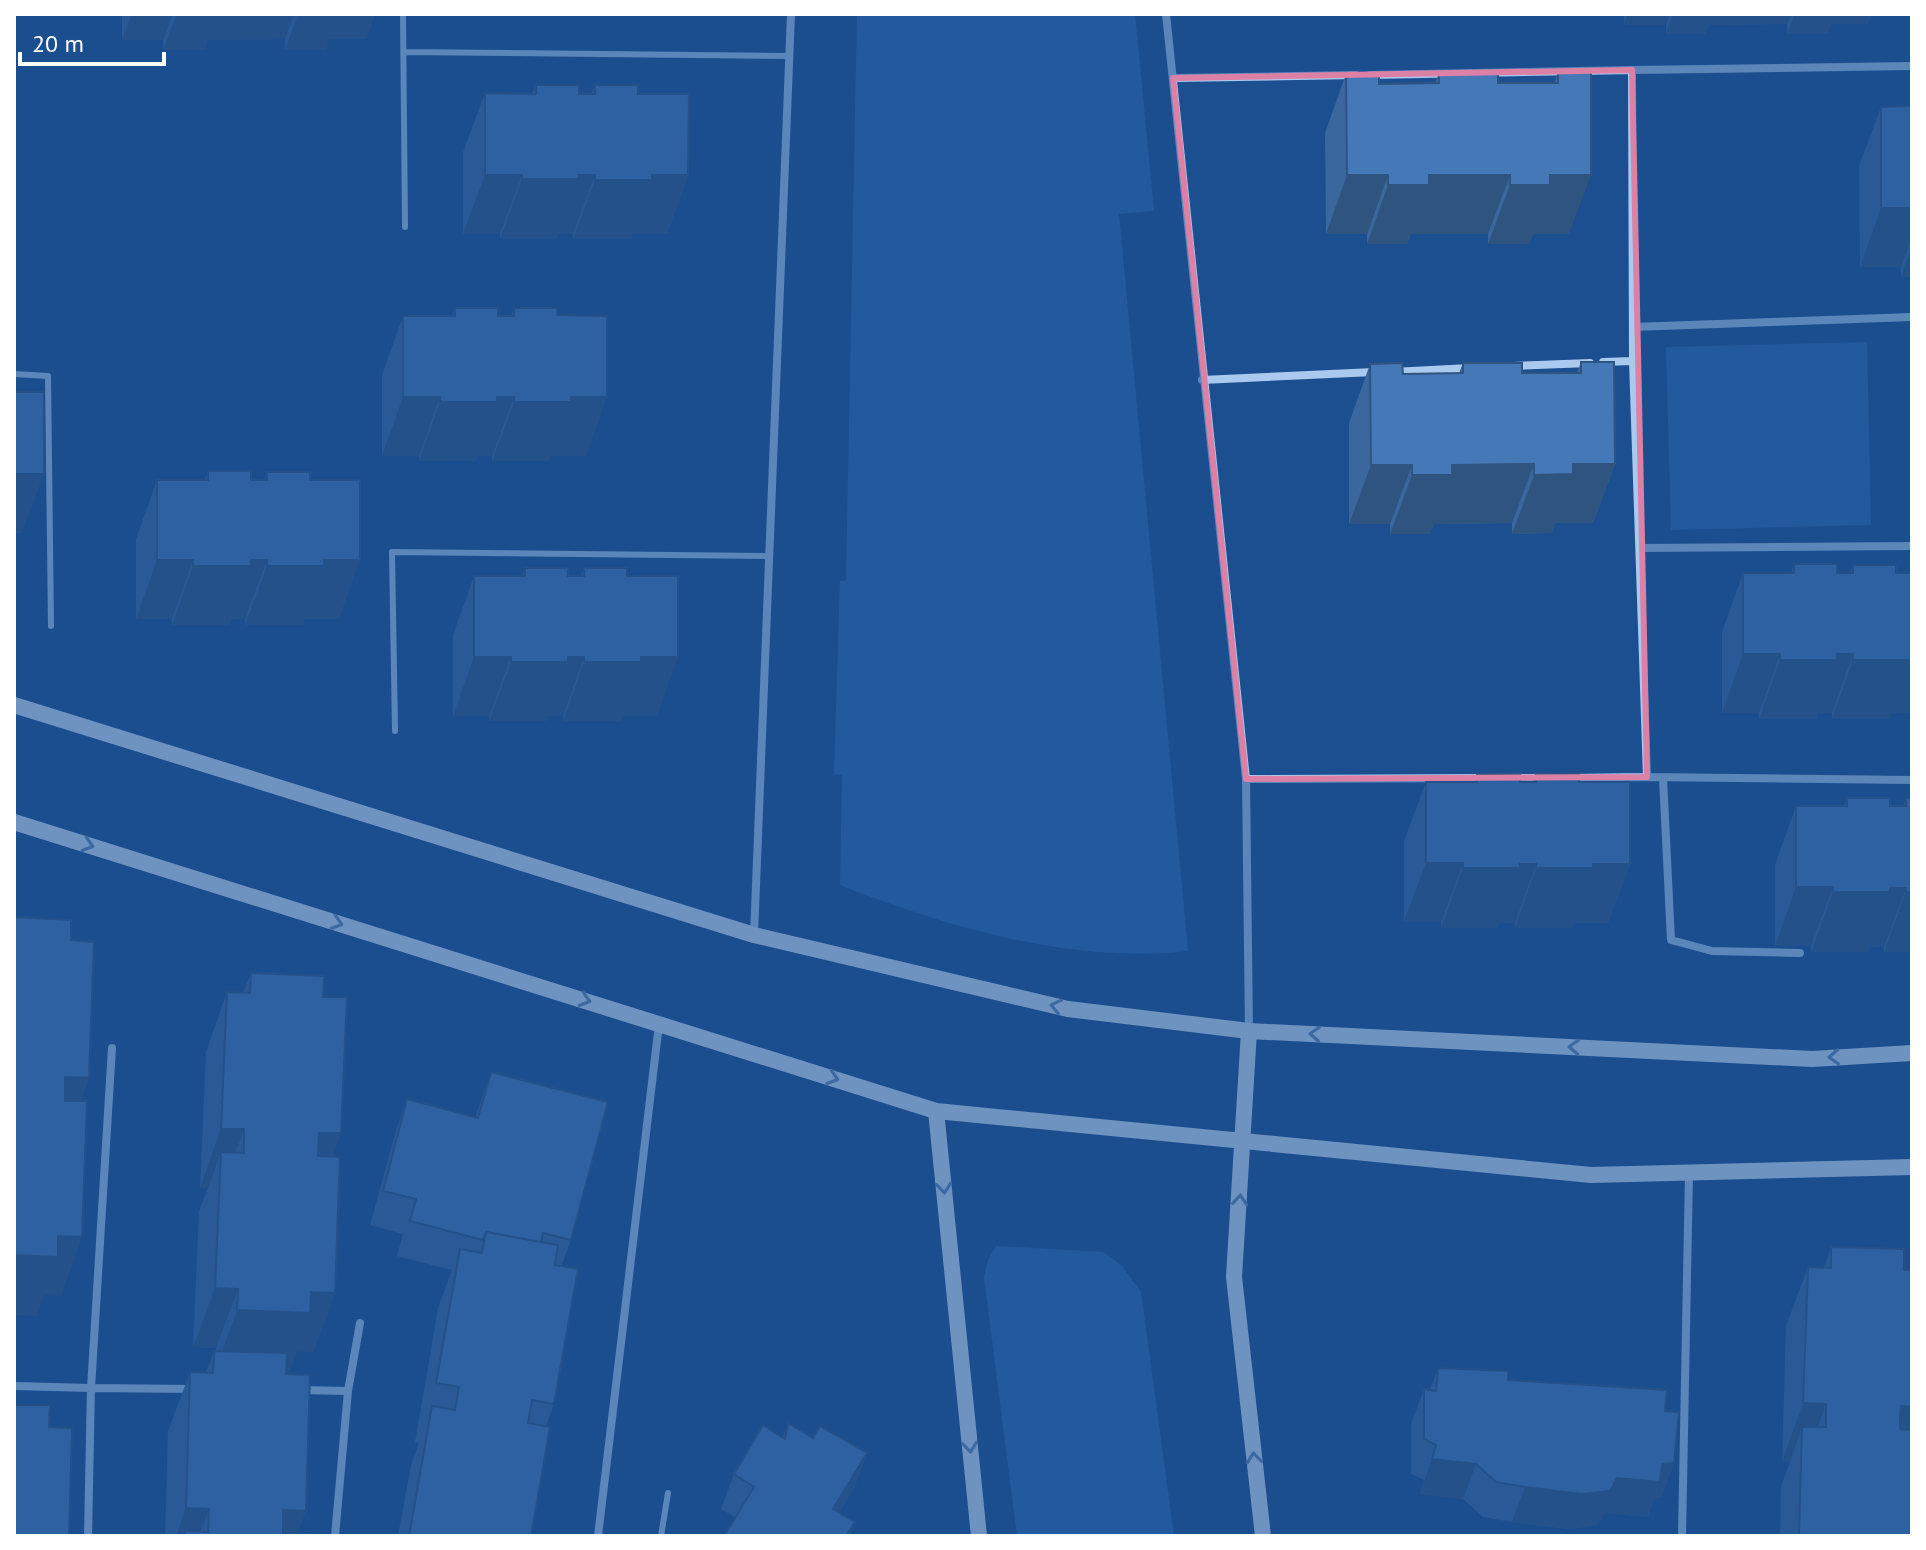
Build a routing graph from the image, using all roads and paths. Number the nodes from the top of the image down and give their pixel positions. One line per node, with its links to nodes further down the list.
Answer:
1 (403, 14): 4 (lane)
2 (791, 14): 5 (street)
3 (1166, 14): 8 (street)
4 (404, 52): 5 (lane); 9 (lane)
5 (789, 56): 19 (street)
6 (1912, 66): 7 (street)
7 (1632, 70): 8 (street); 11 (street)
8 (1173, 78): 16 (street)
9 (405, 227)
10 (1912, 317): 11 (street)
11 (1633, 327): 12 (street)
12 (1633, 361): 13 (street); 18 (street)
13 (1495, 367)
14 (1479, 368): 16 (street)
15 (14, 374): 20 (lane)
16 (1202, 380): 27 (street)
17 (1912, 546): 18 (street)
18 (1640, 548): 23 (street)
19 (769, 556): 22 (lane); 30 (street)
20 (51, 626)
21 (14, 705): 30 (street)
22 (395, 731)
23 (1647, 777): 25 (street); 26 (street)
24 (1493, 778): 27 (street)
25 (1508, 778)
26 (1663, 778): 28 (street); 31 (street)
27 (1246, 779): 33 (street)
28 (1912, 780)
29 (14, 822): 32 (street, one-way to 32)
30 (754, 935): 33 (street, one-way to 30)
31 (1800, 953)
32 (659, 1024): 36 (street, one-way to 36); 49 (street)
33 (1249, 1031): 35 (street, one-way to 33); 37 (street)
34 (112, 1048): 42 (street)
35 (1912, 1053)
36 (936, 1111): 37 (street); 51 (street, one-way to 51)
37 (1245, 1140): 39 (street); 52 (street, one-way to 37)
38 (1912, 1167): 39 (street)
39 (1689, 1172): 53 (street)
40 (360, 1323): 45 (street)
41 (14, 1386): 42 (street)
42 (91, 1388): 43 (street); 47 (street)
43 (212, 1390)
44 (287, 1390): 45 (street)
45 (348, 1391): 48 (street)
46 (668, 1493): 50 (lane)
47 (88, 1536)
48 (335, 1536)
49 (598, 1536)
50 (661, 1536)
51 (979, 1536)
52 (1263, 1536)
53 (1682, 1536)

